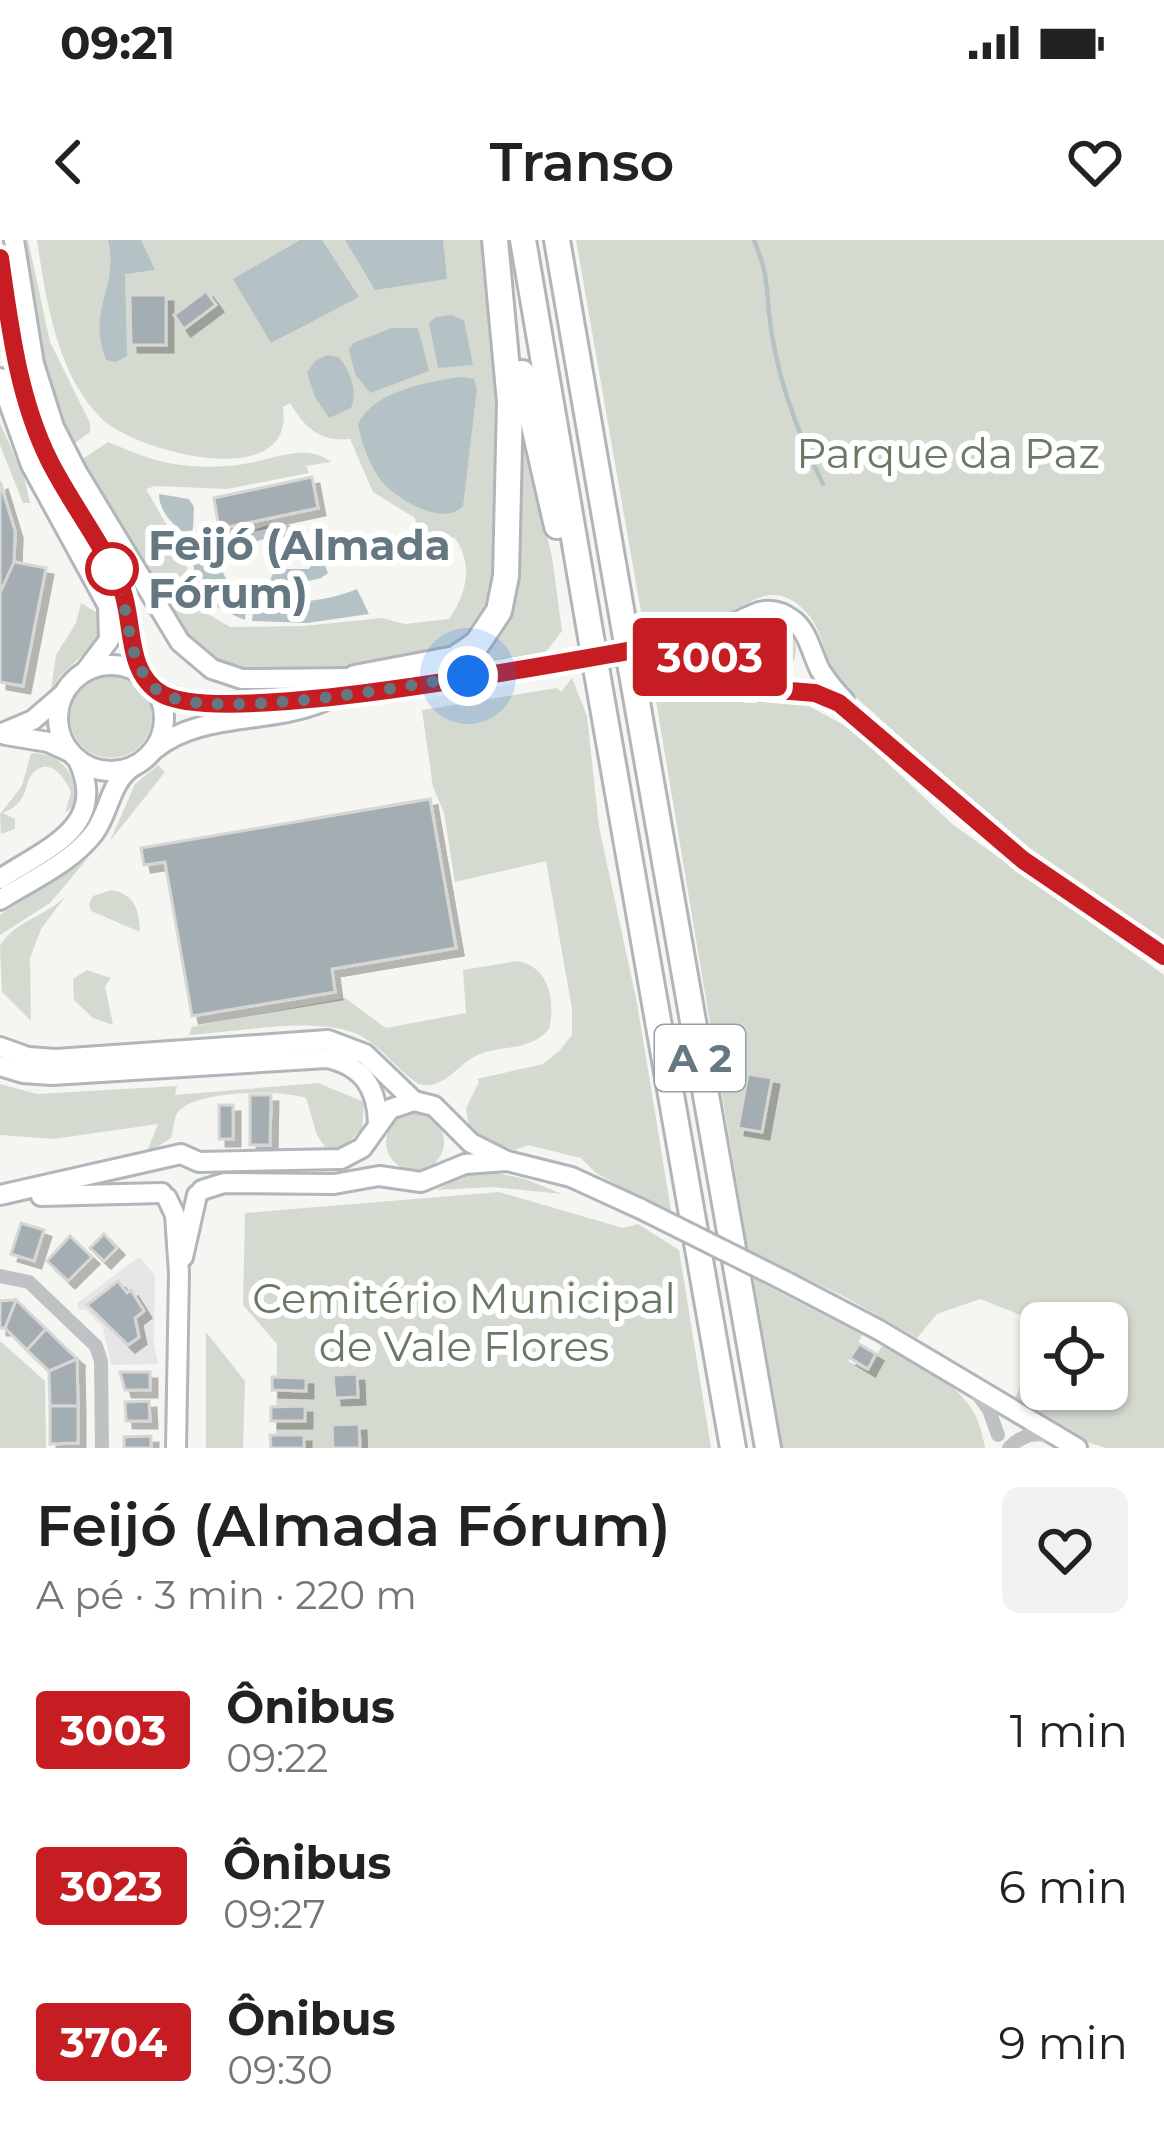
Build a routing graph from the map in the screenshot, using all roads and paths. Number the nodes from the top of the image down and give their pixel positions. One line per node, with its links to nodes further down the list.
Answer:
1 (14, 240): 12 (street)
2 (495, 240): 8 (highway); 12 (highway)
3 (524, 240): 8 (highway, A 2)
4 (557, 240): 48 (highway, A 2, bridge)
5 (0, 257): 14 (street)
6 (0, 378): 11 (street)
7 (747, 617): 9 (street); 10 (street); 13 (street)
8 (590, 631): 47 (highway, A 2, bridge)
9 (807, 640): 15 (street); 19 (street)
10 (657, 646): 13 (street); 17 (street)
11 (87, 669): 14 (street); 16 (street)
12 (355, 678): 18 (street)
13 (739, 678): 15 (street)
14 (152, 685): 18 (street); 22 (street)
15 (770, 691): 19 (street)
16 (62, 695): 20 (street); 21 (street)
17 (332, 697): 18 (street); 22 (street)
18 (228, 703)
19 (868, 725): 25 (street)
20 (0, 734): 21 (street)
21 (74, 756): 22 (street); 23 (street)
22 (142, 760): 24 (street)
23 (0, 879)
24 (0, 900)
25 (1164, 956)
26 (0, 1047): 28 (street)
27 (0, 1066): 29 (street)
28 (414, 1101): 29 (street); 30 (street)
29 (377, 1128): 33 (street); 35 (street)
30 (454, 1128): 32 (street); 34 (street)
31 (166, 1159): 33 (street); 37 (street); 38 (street)
32 (507, 1161): 34 (street); 41 (street, bridge)
33 (199, 1162): 36 (street)
34 (441, 1173): 35 (street)
35 (400, 1179): 36 (street)
36 (200, 1193): 37 (street); 39 (street)
37 (164, 1195): 38 (street); 39 (street)
38 (0, 1196)
39 (178, 1273): 46 (street)
40 (0, 1276): 45 (street)
41 (973, 1388): 42 (street); 44 (street)
42 (1013, 1413): 43 (street); 44 (street)
43 (1052, 1435): 44 (street); 49 (street)
44 (1004, 1445)
45 (102, 1448)
46 (176, 1448)
47 (733, 1448)
48 (767, 1448)
49 (1077, 1448)

